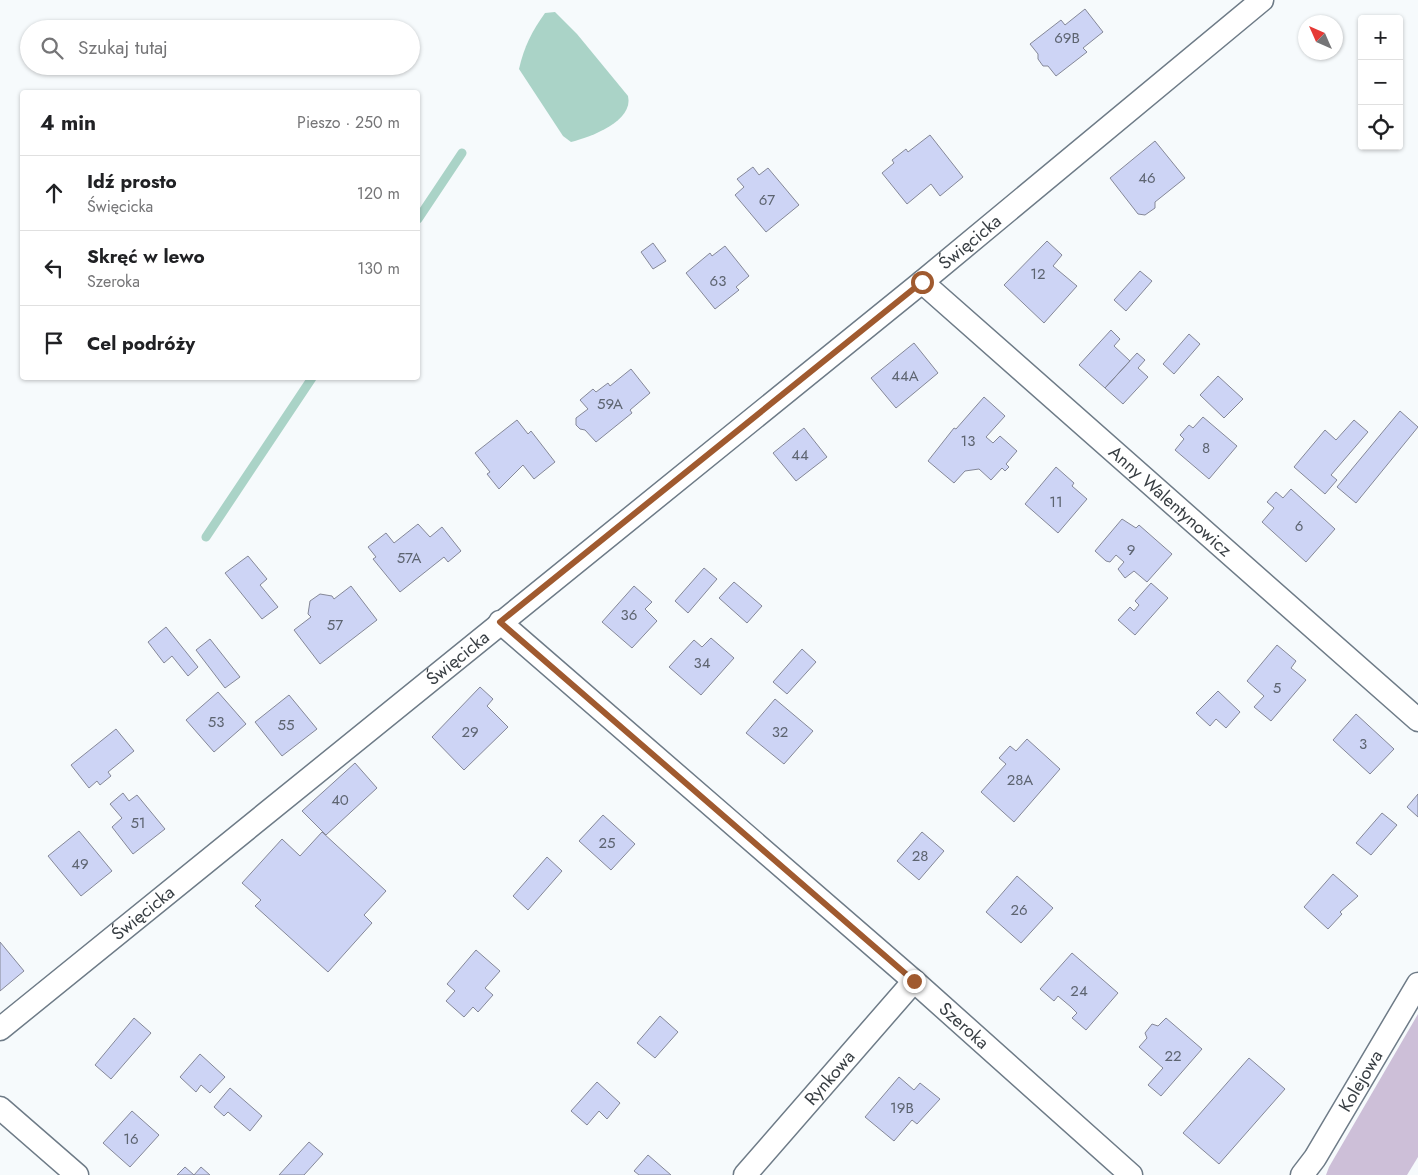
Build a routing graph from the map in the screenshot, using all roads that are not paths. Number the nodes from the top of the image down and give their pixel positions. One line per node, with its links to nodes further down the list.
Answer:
1 (1262, 0): 2 (street, Święcicka)
2 (922, 282): 3 (street, Święcicka); 4 (street, Anny Walentynowicz)
3 (500, 622): 5 (street, Szeroka); 7 (street, Święcicka)
4 (1418, 720)
5 (914, 981): 10 (street, Rynkowa); 11 (street, Szeroka)
6 (1418, 984): 12 (street, Kolejowa)
7 (0, 1029)
8 (0, 1108): 9 (street)
9 (76, 1175)
10 (745, 1175)
11 (1131, 1175)
12 (1302, 1175)

